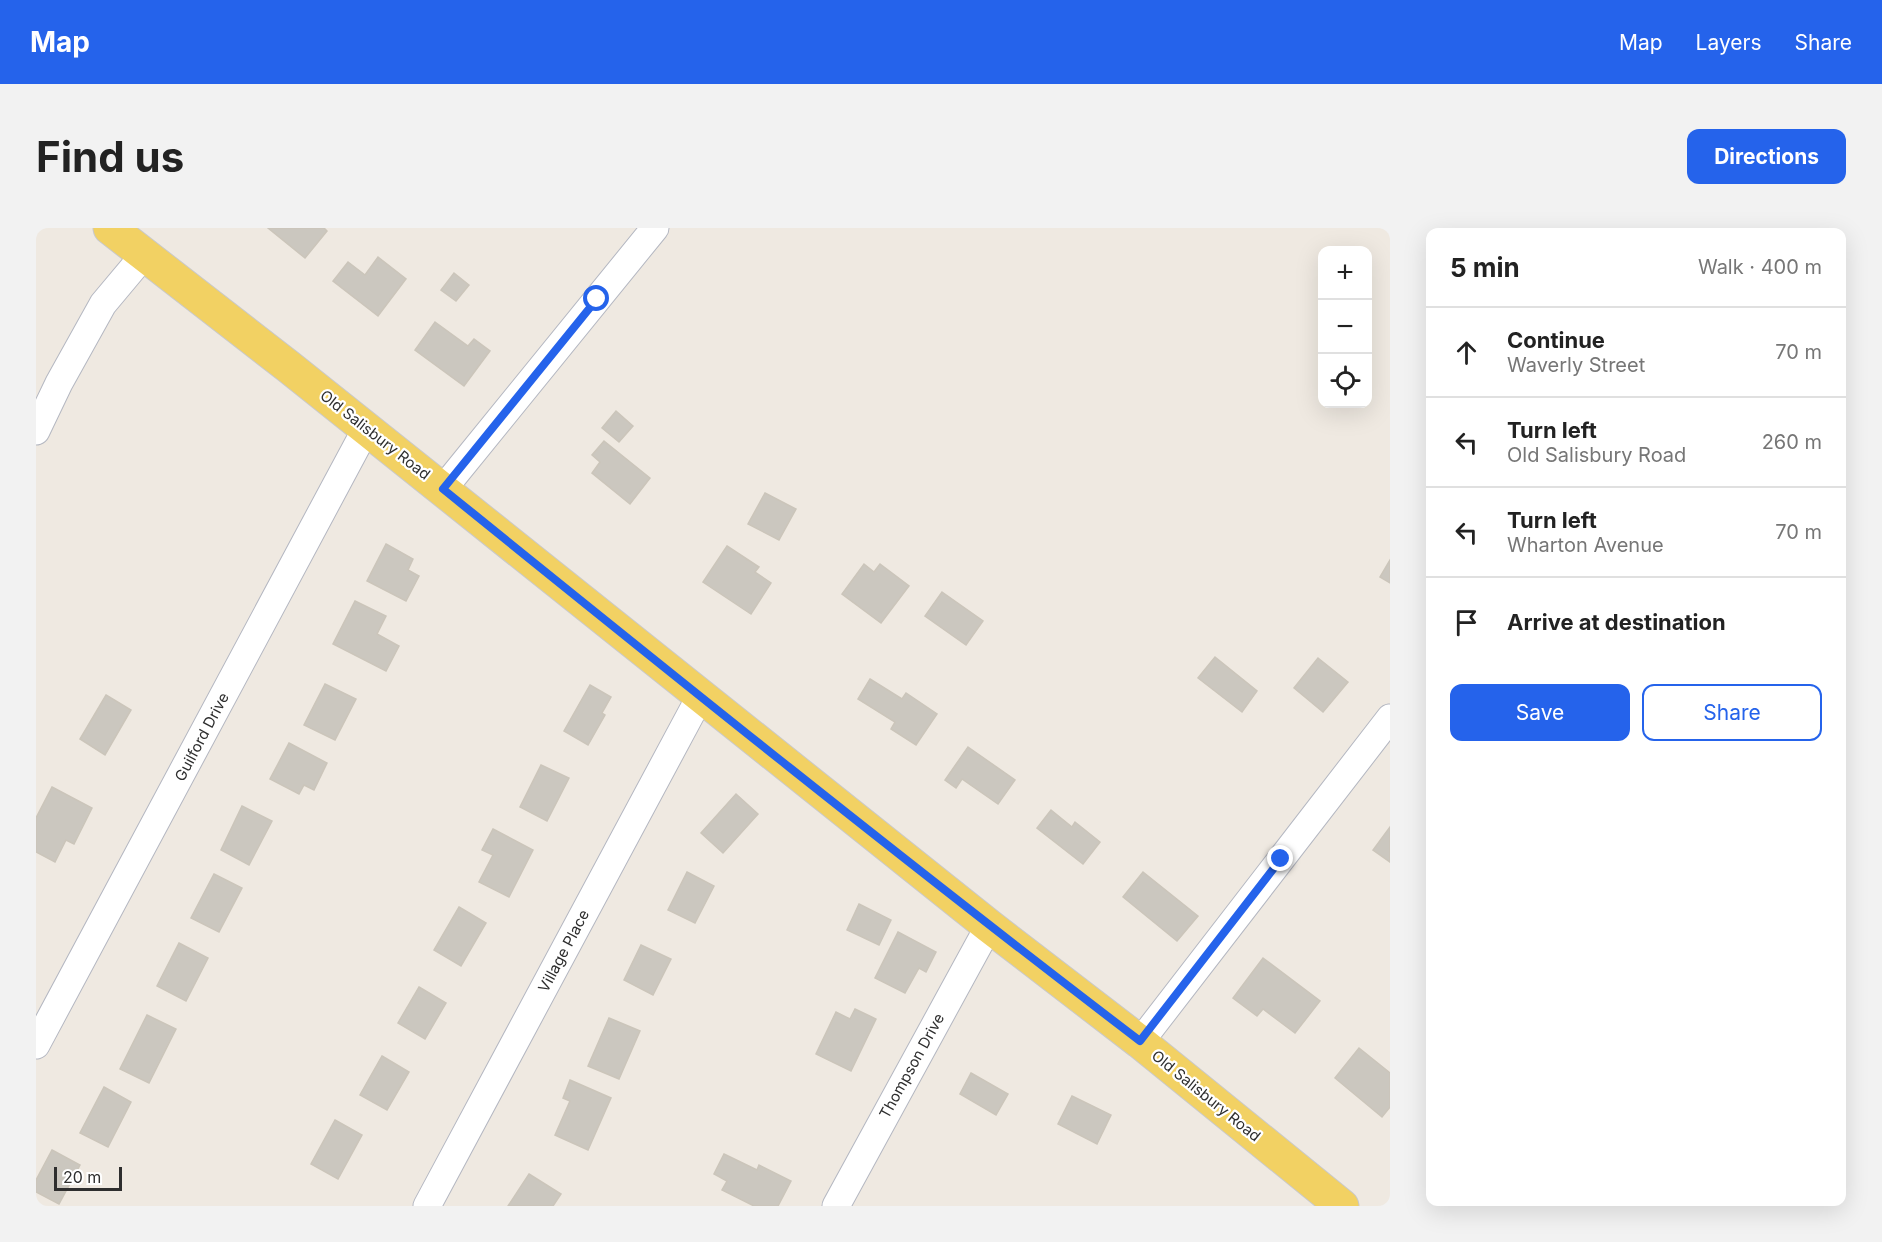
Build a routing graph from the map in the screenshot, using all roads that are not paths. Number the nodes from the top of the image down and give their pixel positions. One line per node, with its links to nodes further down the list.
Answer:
1 (110, 228): 3 (main road, Old Salisbury Road)
2 (655, 228): 6 (street)
3 (144, 255): 4 (main road, Old Salisbury Road); 5 (street)
4 (366, 429): 6 (main road, Old Salisbury Road); 11 (street, Guilford Drive)
5 (36, 431)
6 (443, 489): 7 (main road, Old Salisbury Road)
7 (700, 697): 9 (main road, Old Salisbury Road); 13 (street, Village Place)
8 (1390, 718): 10 (street)
9 (989, 926): 10 (main road, Old Salisbury Road); 14 (street, Thompson Drive)
10 (1140, 1041): 12 (main road, Old Salisbury Road)
11 (36, 1045)
12 (1329, 1202)
13 (427, 1206)
14 (836, 1206)

